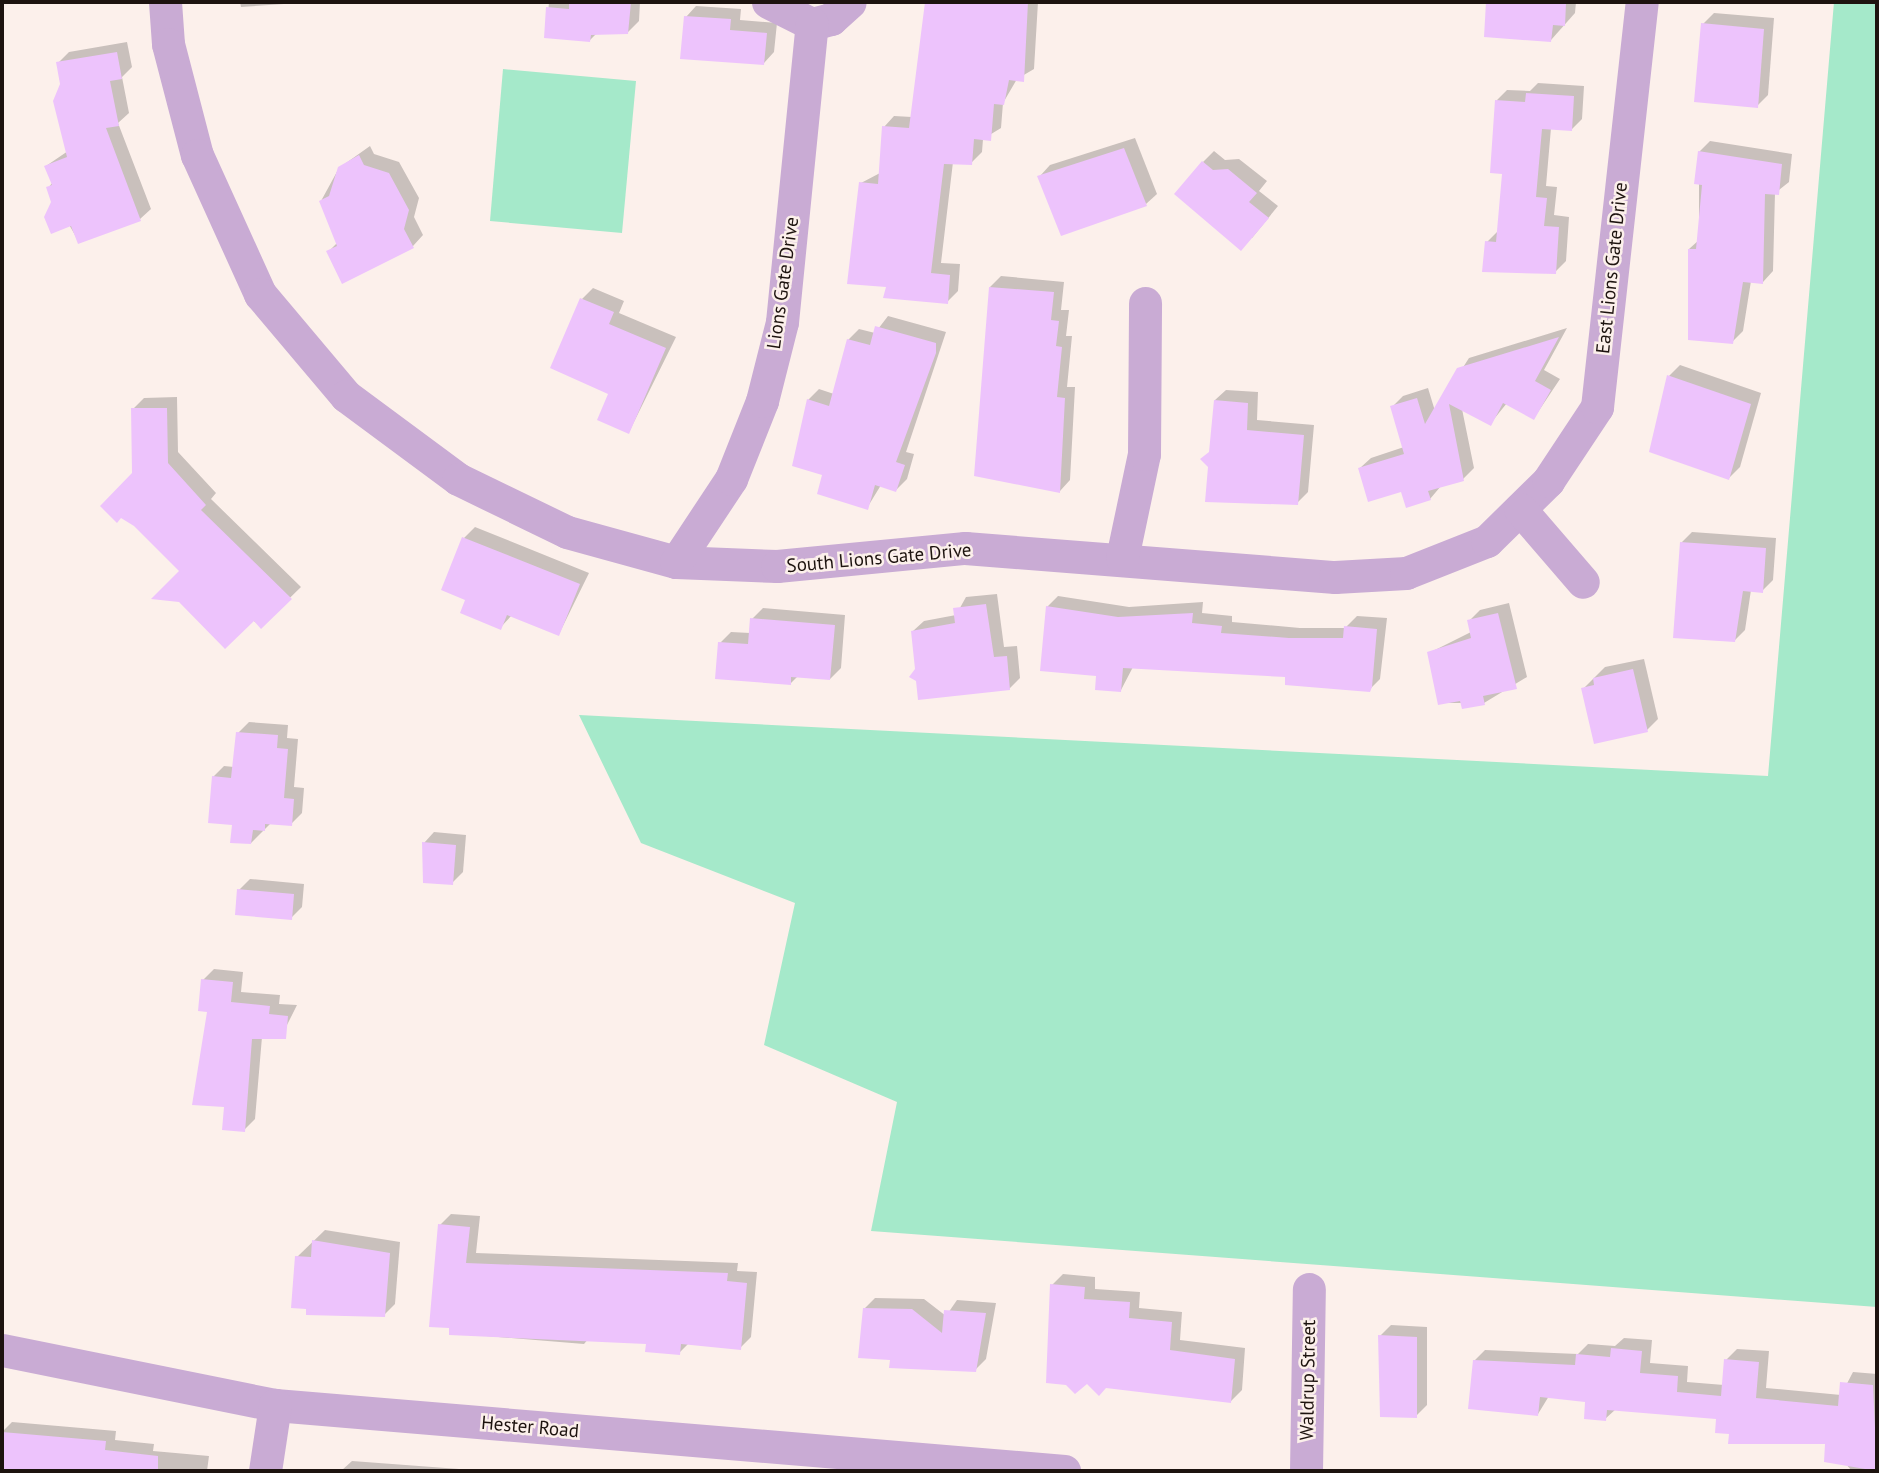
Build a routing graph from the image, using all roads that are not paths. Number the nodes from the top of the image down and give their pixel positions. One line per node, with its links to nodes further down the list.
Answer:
1 (165, 2): 9 (street, South Lions Gate Drive)
2 (768, 2): 5 (street)
3 (850, 2): 5 (street)
4 (1642, 2): 7 (street, East Lions Gate Drive)
5 (812, 24): 9 (street, Lions Gate Drive)
6 (1145, 303): 8 (street)
7 (1520, 509): 8 (street, South Lions Gate Drive); 10 (street)
8 (1122, 558): 9 (street, South Lions Gate Drive)
9 (676, 562)
10 (1583, 582)
11 (1309, 1289): 16 (street, Waldrup Street)
12 (2, 1350): 13 (street, Hester Road)
13 (275, 1405): 14 (street); 15 (street, Hester Road)
14 (265, 1471)
15 (1064, 1471)
16 (1306, 1471)

